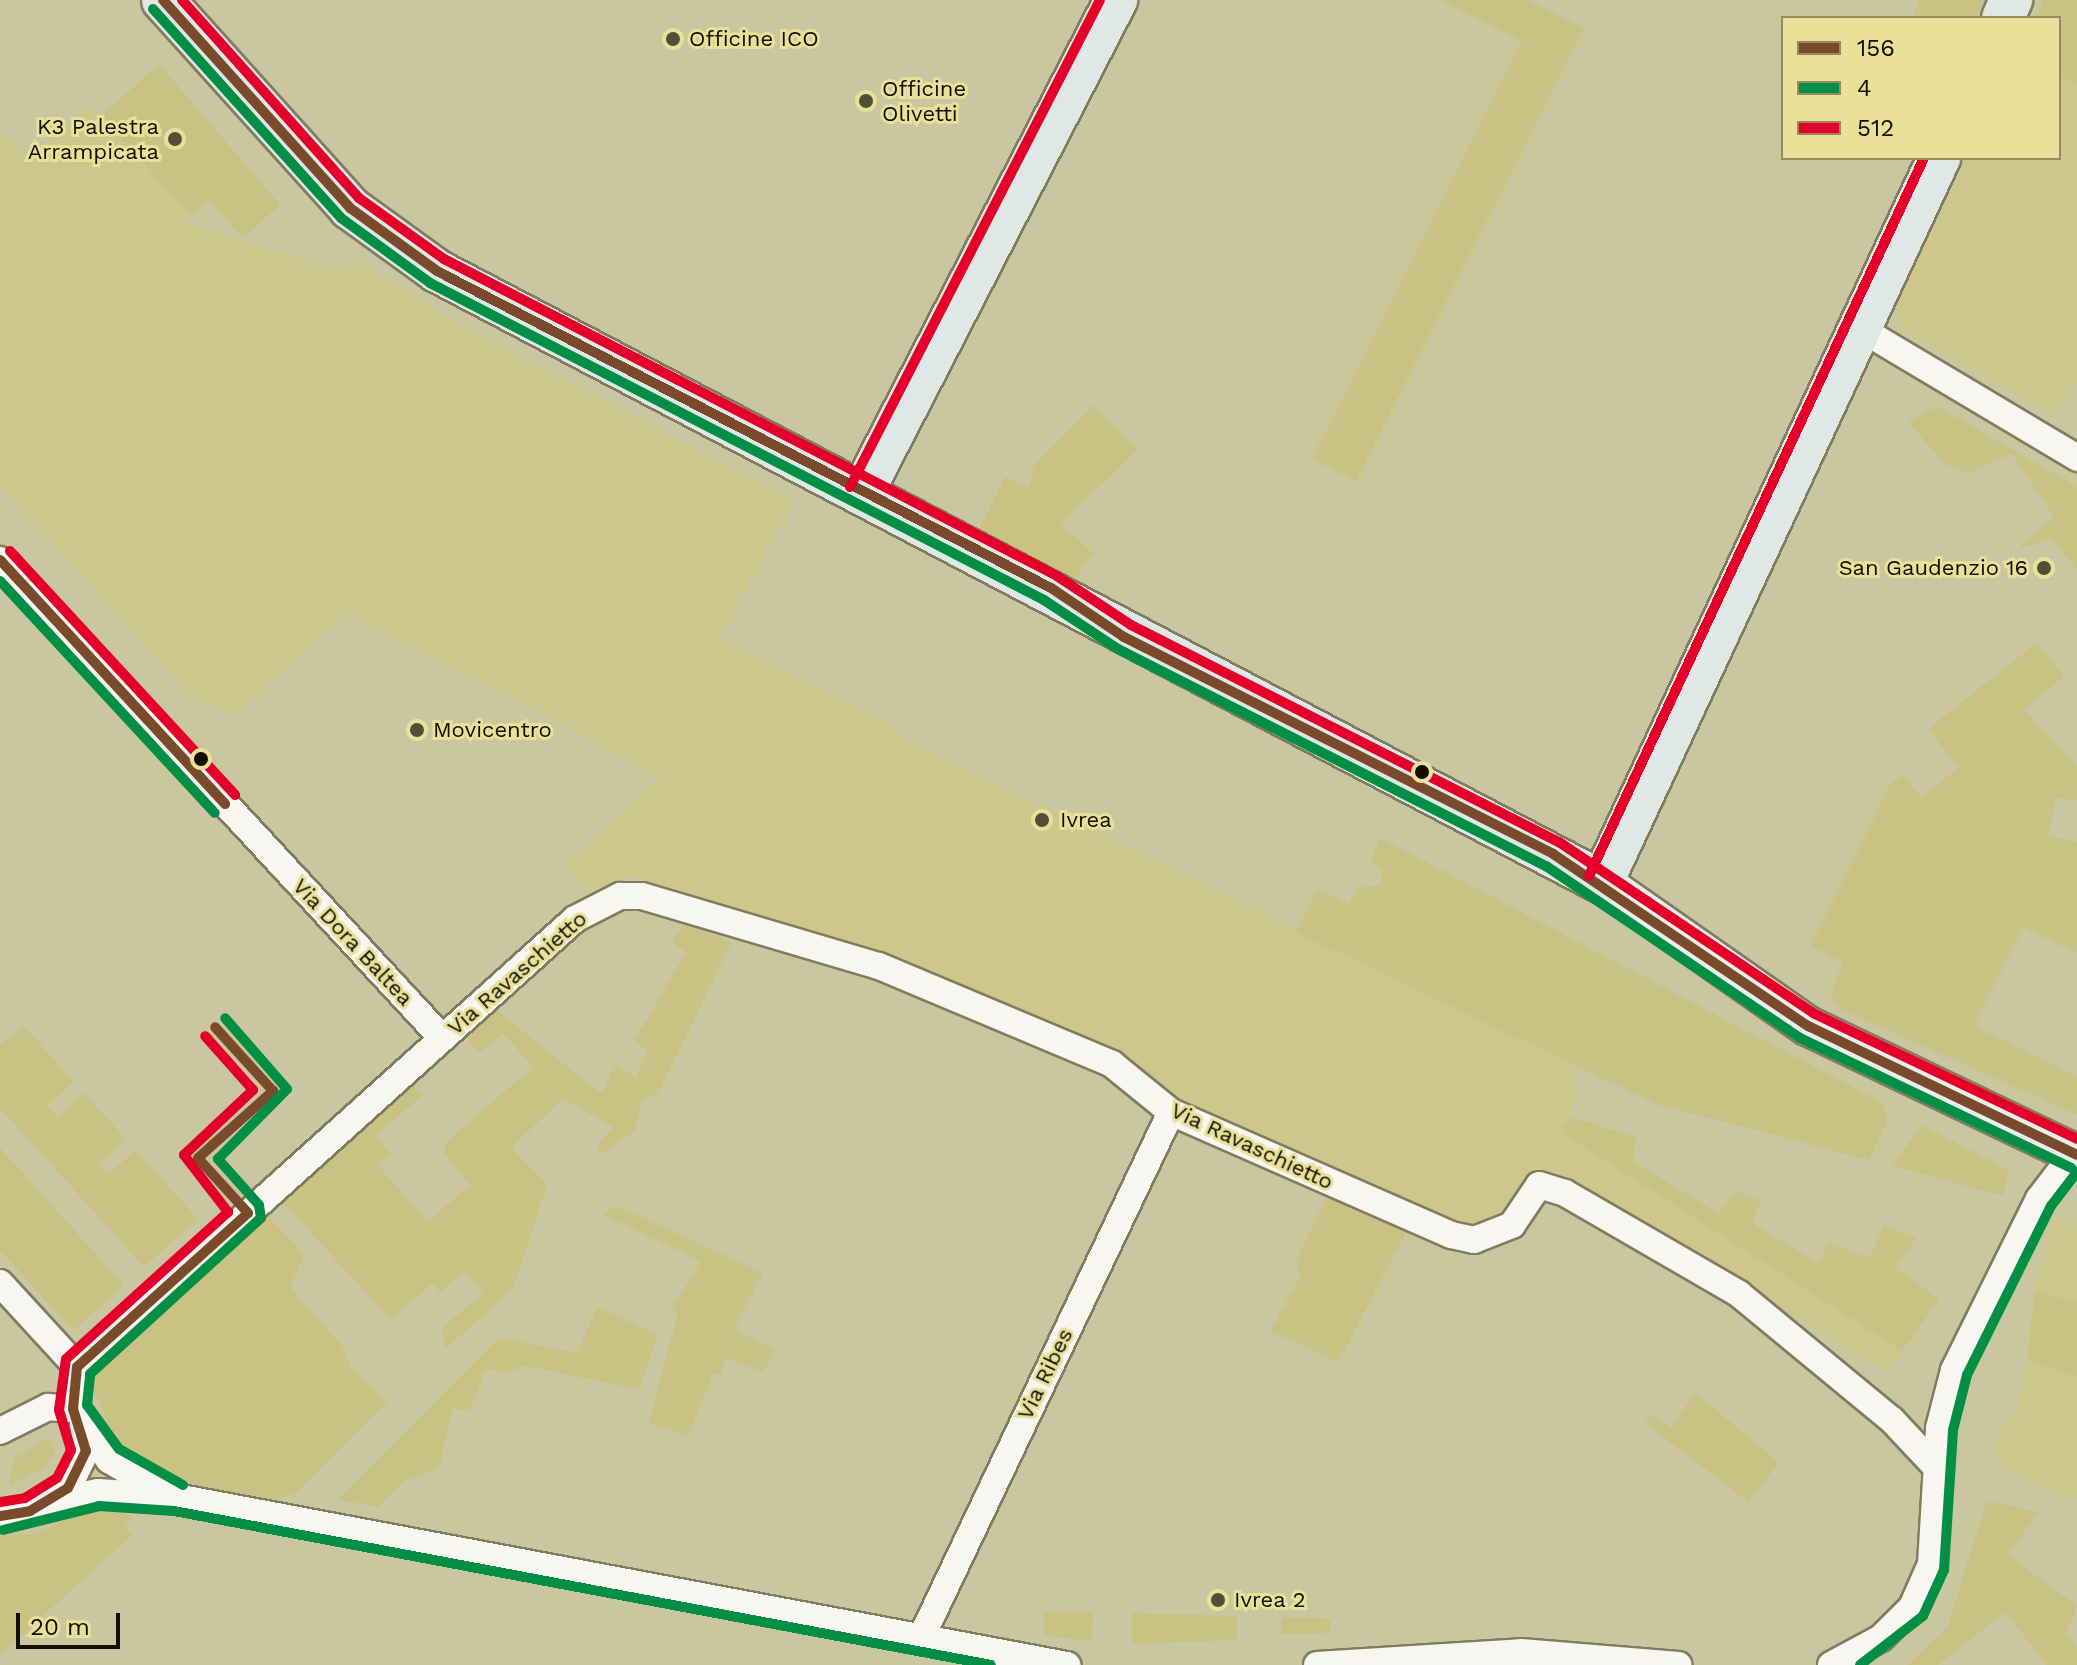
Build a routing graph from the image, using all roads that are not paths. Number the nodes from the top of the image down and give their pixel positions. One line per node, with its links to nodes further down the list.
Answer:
1 (163, 0): 6 (main road)
2 (1116, 0): 6 (main road)
3 (1938, 160): 4 (main road)
4 (1861, 329): 5 (street); 8 (main road)
5 (2077, 458)
6 (862, 493): 8 (main road)
7 (0, 560): 9 (street, Via Dora Baltea)
8 (1602, 882): 11 (main road)
9 (442, 1038): 10 (street, Via Ravaschietto); 13 (street)
10 (1171, 1112): 16 (street, Via Ravaschietto); 20 (street, Via Ribes)
11 (2076, 1154): 16 (street)
12 (0, 1283): 13 (street)
13 (77, 1367): 14 (street)
14 (78, 1418): 15 (street); 17 (street); 18 (street)
15 (0, 1431)
16 (1935, 1466): 24 (street)
17 (176, 1497): 18 (street); 20 (street)
18 (50, 1501): 19 (street)
19 (0, 1516)
20 (922, 1636): 21 (street)
21 (1067, 1665)
22 (1317, 1665): 23 (street)
23 (1678, 1665)
24 (1831, 1665)

